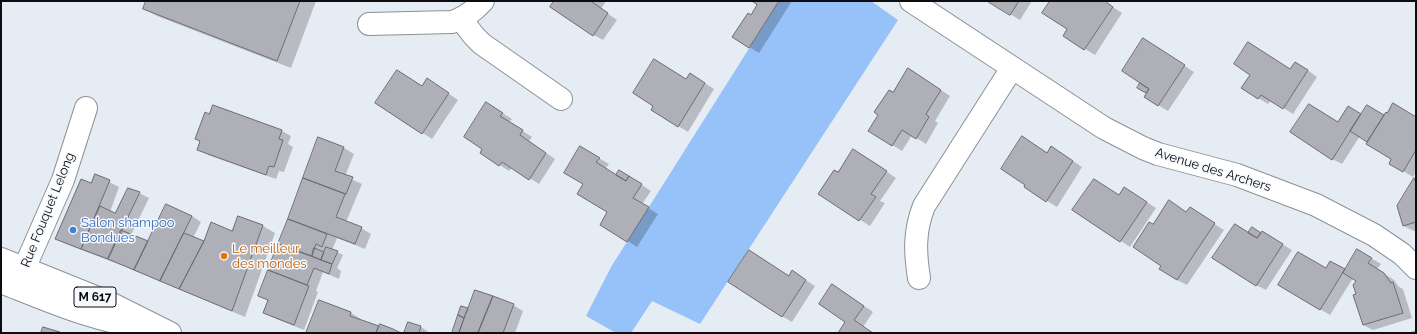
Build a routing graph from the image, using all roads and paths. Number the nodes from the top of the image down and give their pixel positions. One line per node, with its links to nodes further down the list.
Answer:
1 (483, 1): 3 (street)
2 (911, 1): 5 (street, Avenue des Archers)
3 (461, 19): 4 (street); 6 (street)
4 (368, 24)
5 (1012, 68): 9 (street, Avenue des Archers); 10 (street)
6 (560, 99)
7 (86, 108): 11 (street, Rue Fouquet Lelong)
8 (1, 259): 11 (street, M 617)
9 (1416, 268)
10 (919, 278)
11 (14, 280): 12 (street, M 617)
12 (166, 332)

